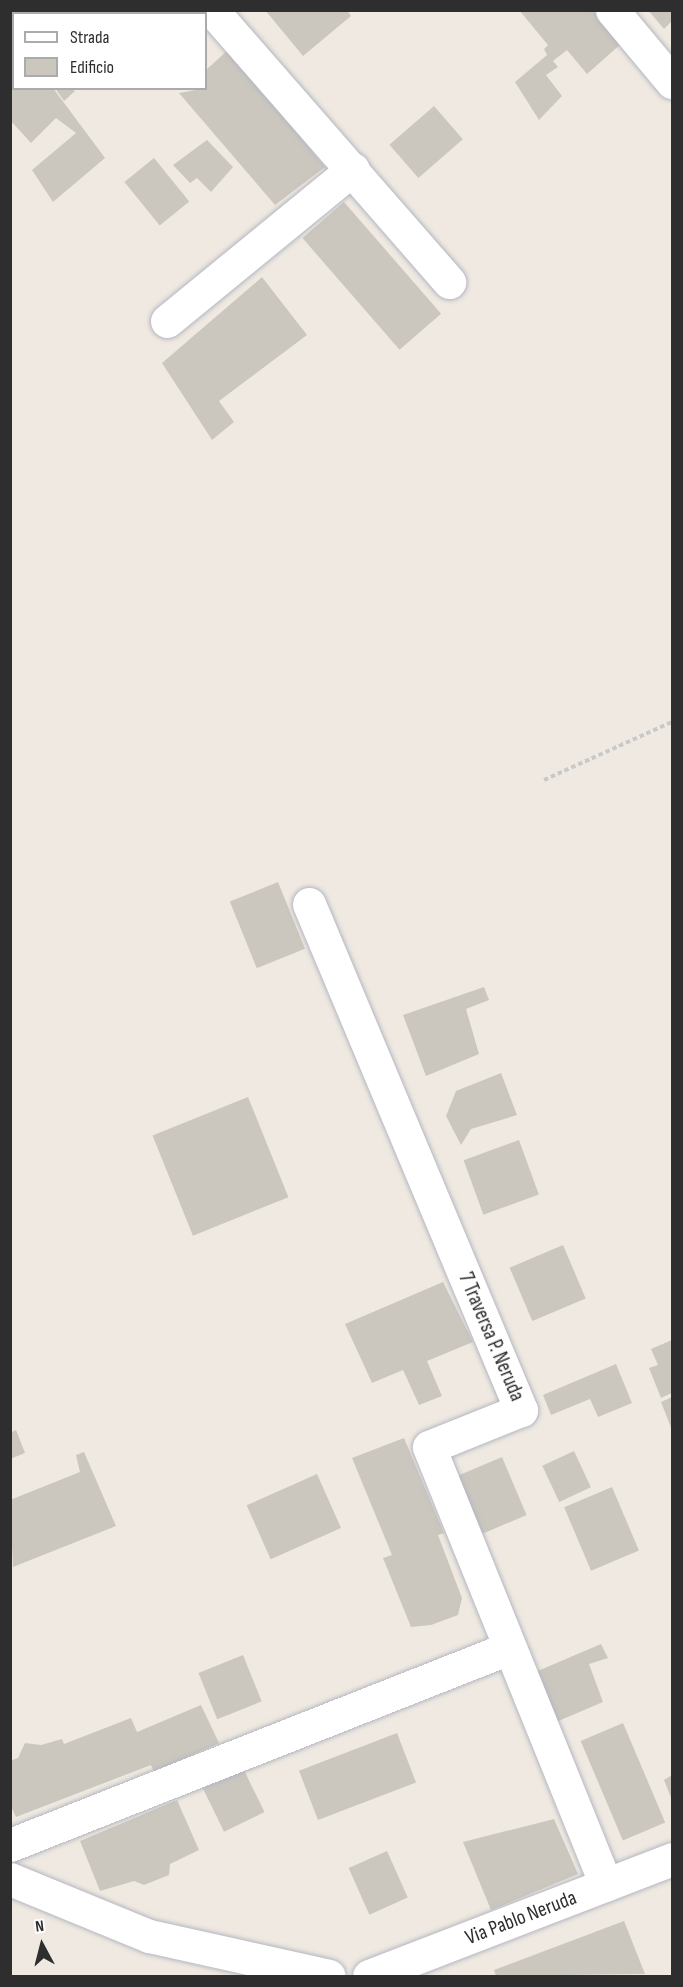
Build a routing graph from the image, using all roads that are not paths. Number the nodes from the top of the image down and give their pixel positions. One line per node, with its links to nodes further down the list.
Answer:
1 (212, 10): 4 (street)
2 (612, 10): 3 (street)
3 (672, 82)
4 (353, 170): 5 (street); 6 (street)
5 (449, 282)
6 (167, 321)
7 (309, 904): 8 (street, 7 Traversa P. Neruda)
8 (509, 1648): 9 (street); 12 (street, 7 Traversa P. Neruda)
9 (10, 1845)
10 (672, 1859): 12 (street, Via Pablo Neruda)
11 (10, 1879): 13 (street)
12 (606, 1885): 14 (street, Via Pablo Neruda)
13 (328, 1977)
14 (369, 1977)

